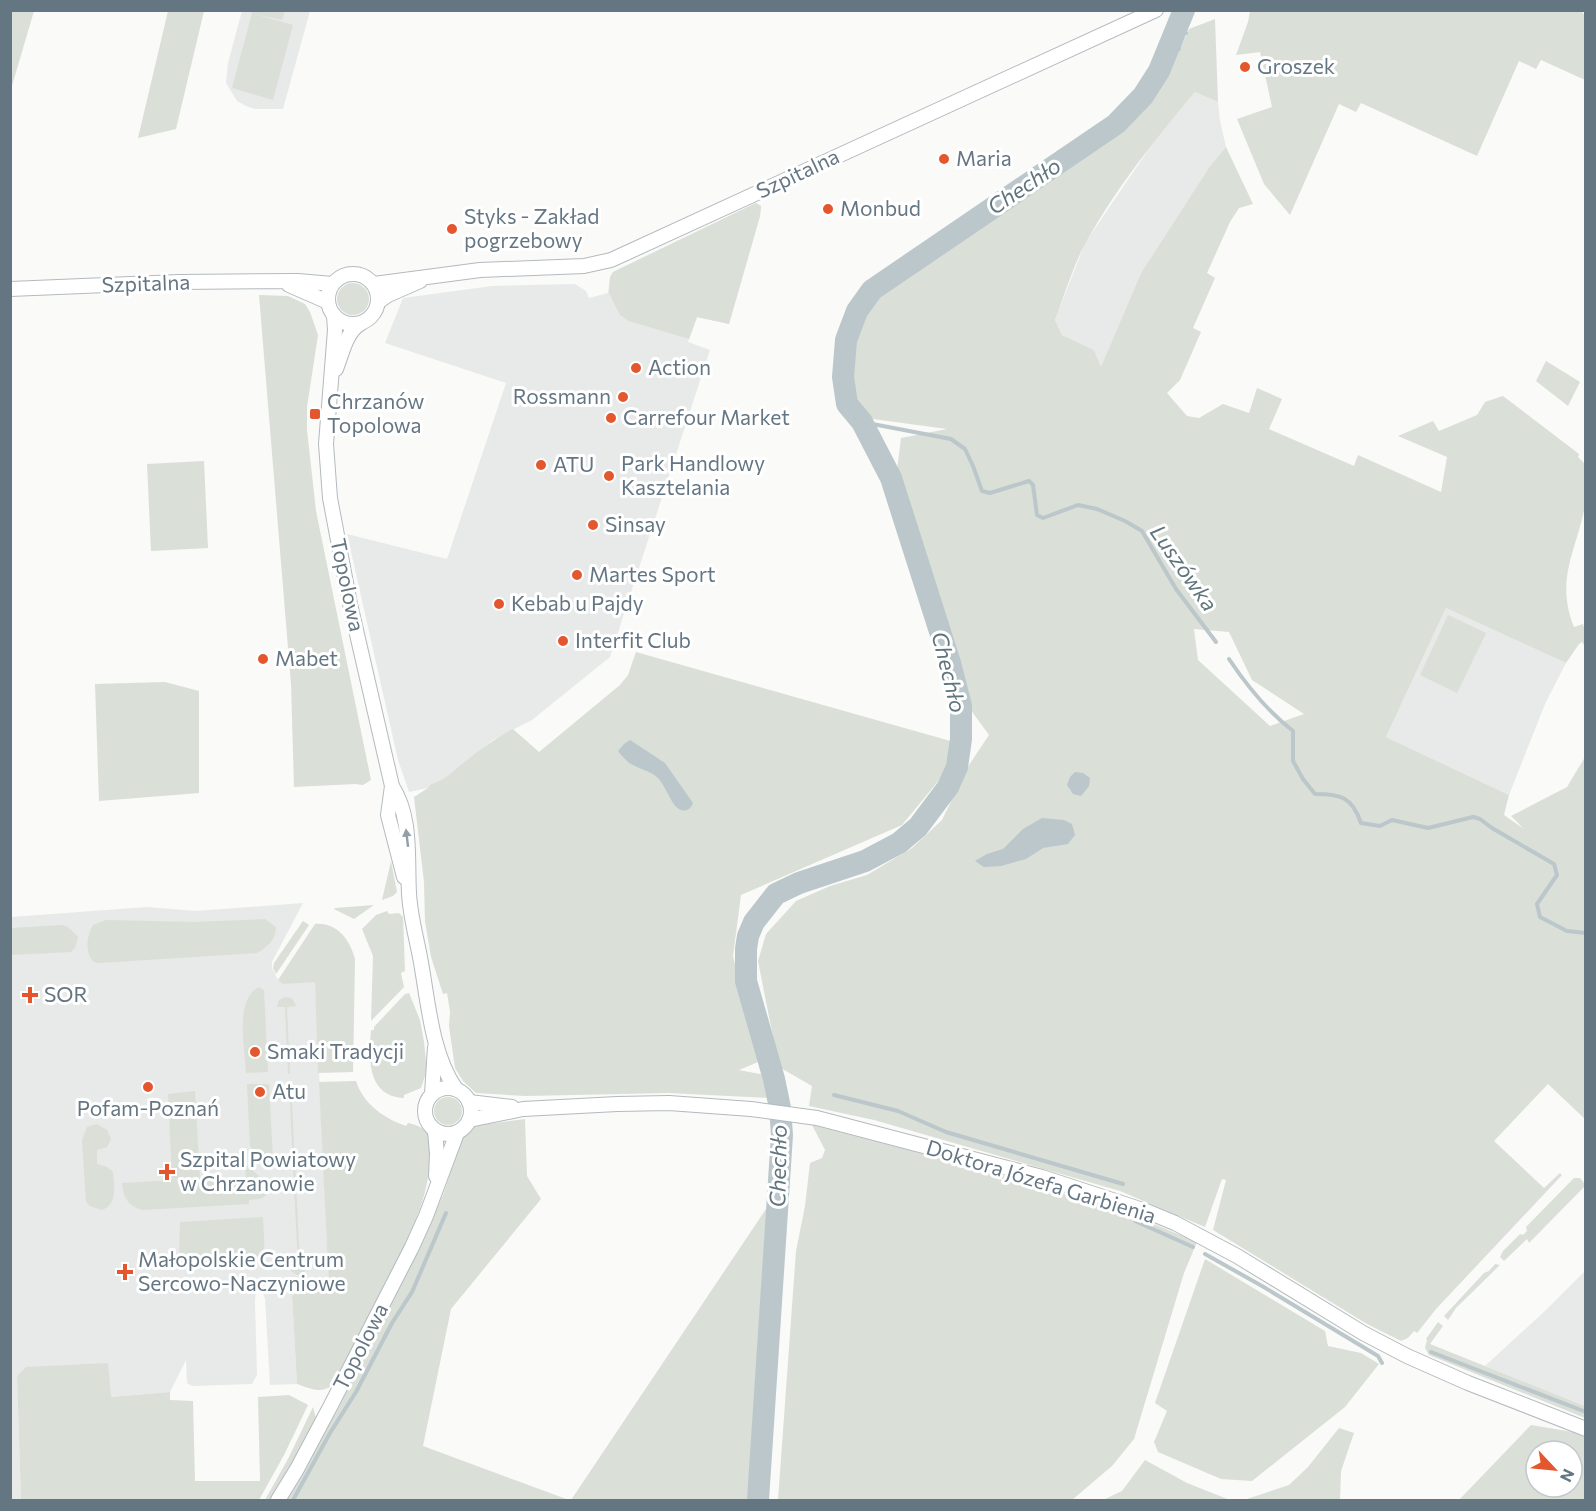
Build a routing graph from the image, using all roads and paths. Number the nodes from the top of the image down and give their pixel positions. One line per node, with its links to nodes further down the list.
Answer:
1 (1156, 10): 2 (main road, Szpitalna)
2 (424, 279): 5 (main road, Szpitalna); 8 (main road, Szpitalna)
3 (281, 282): 4 (main road, Szpitalna); 6 (main road, Szpitalna); 7 (main road, Szpitalna)
4 (332, 284): 5 (main road); 7 (main road)
5 (374, 284): 8 (main road)
6 (10, 289)
7 (328, 302): 9 (main road)
8 (378, 302): 10 (main road)
9 (334, 316): 10 (main road); 11 (main road, Topolowa)
10 (360, 324): 11 (main road, Topolowa)
11 (331, 382): 12 (main road, Topolowa)
12 (435, 1039): 13 (main road, Topolowa); 14 (main road, Topolowa)
13 (456, 1089): 14 (main road); 15 (main road)
14 (432, 1094): 18 (main road)
15 (469, 1102): 16 (main road, Doktora Józefa Garbienia); 17 (main road)
16 (523, 1109): 17 (main road, Doktora Józefa Garbienia); 21 (main road, Doktora Józefa Garbienia)
17 (469, 1120): 19 (main road)
18 (435, 1131): 19 (main road); 20 (main road, Topolowa)
19 (457, 1133): 20 (main road, Topolowa)
20 (435, 1190): 22 (main road, Topolowa)
21 (1586, 1429)
22 (278, 1500)

